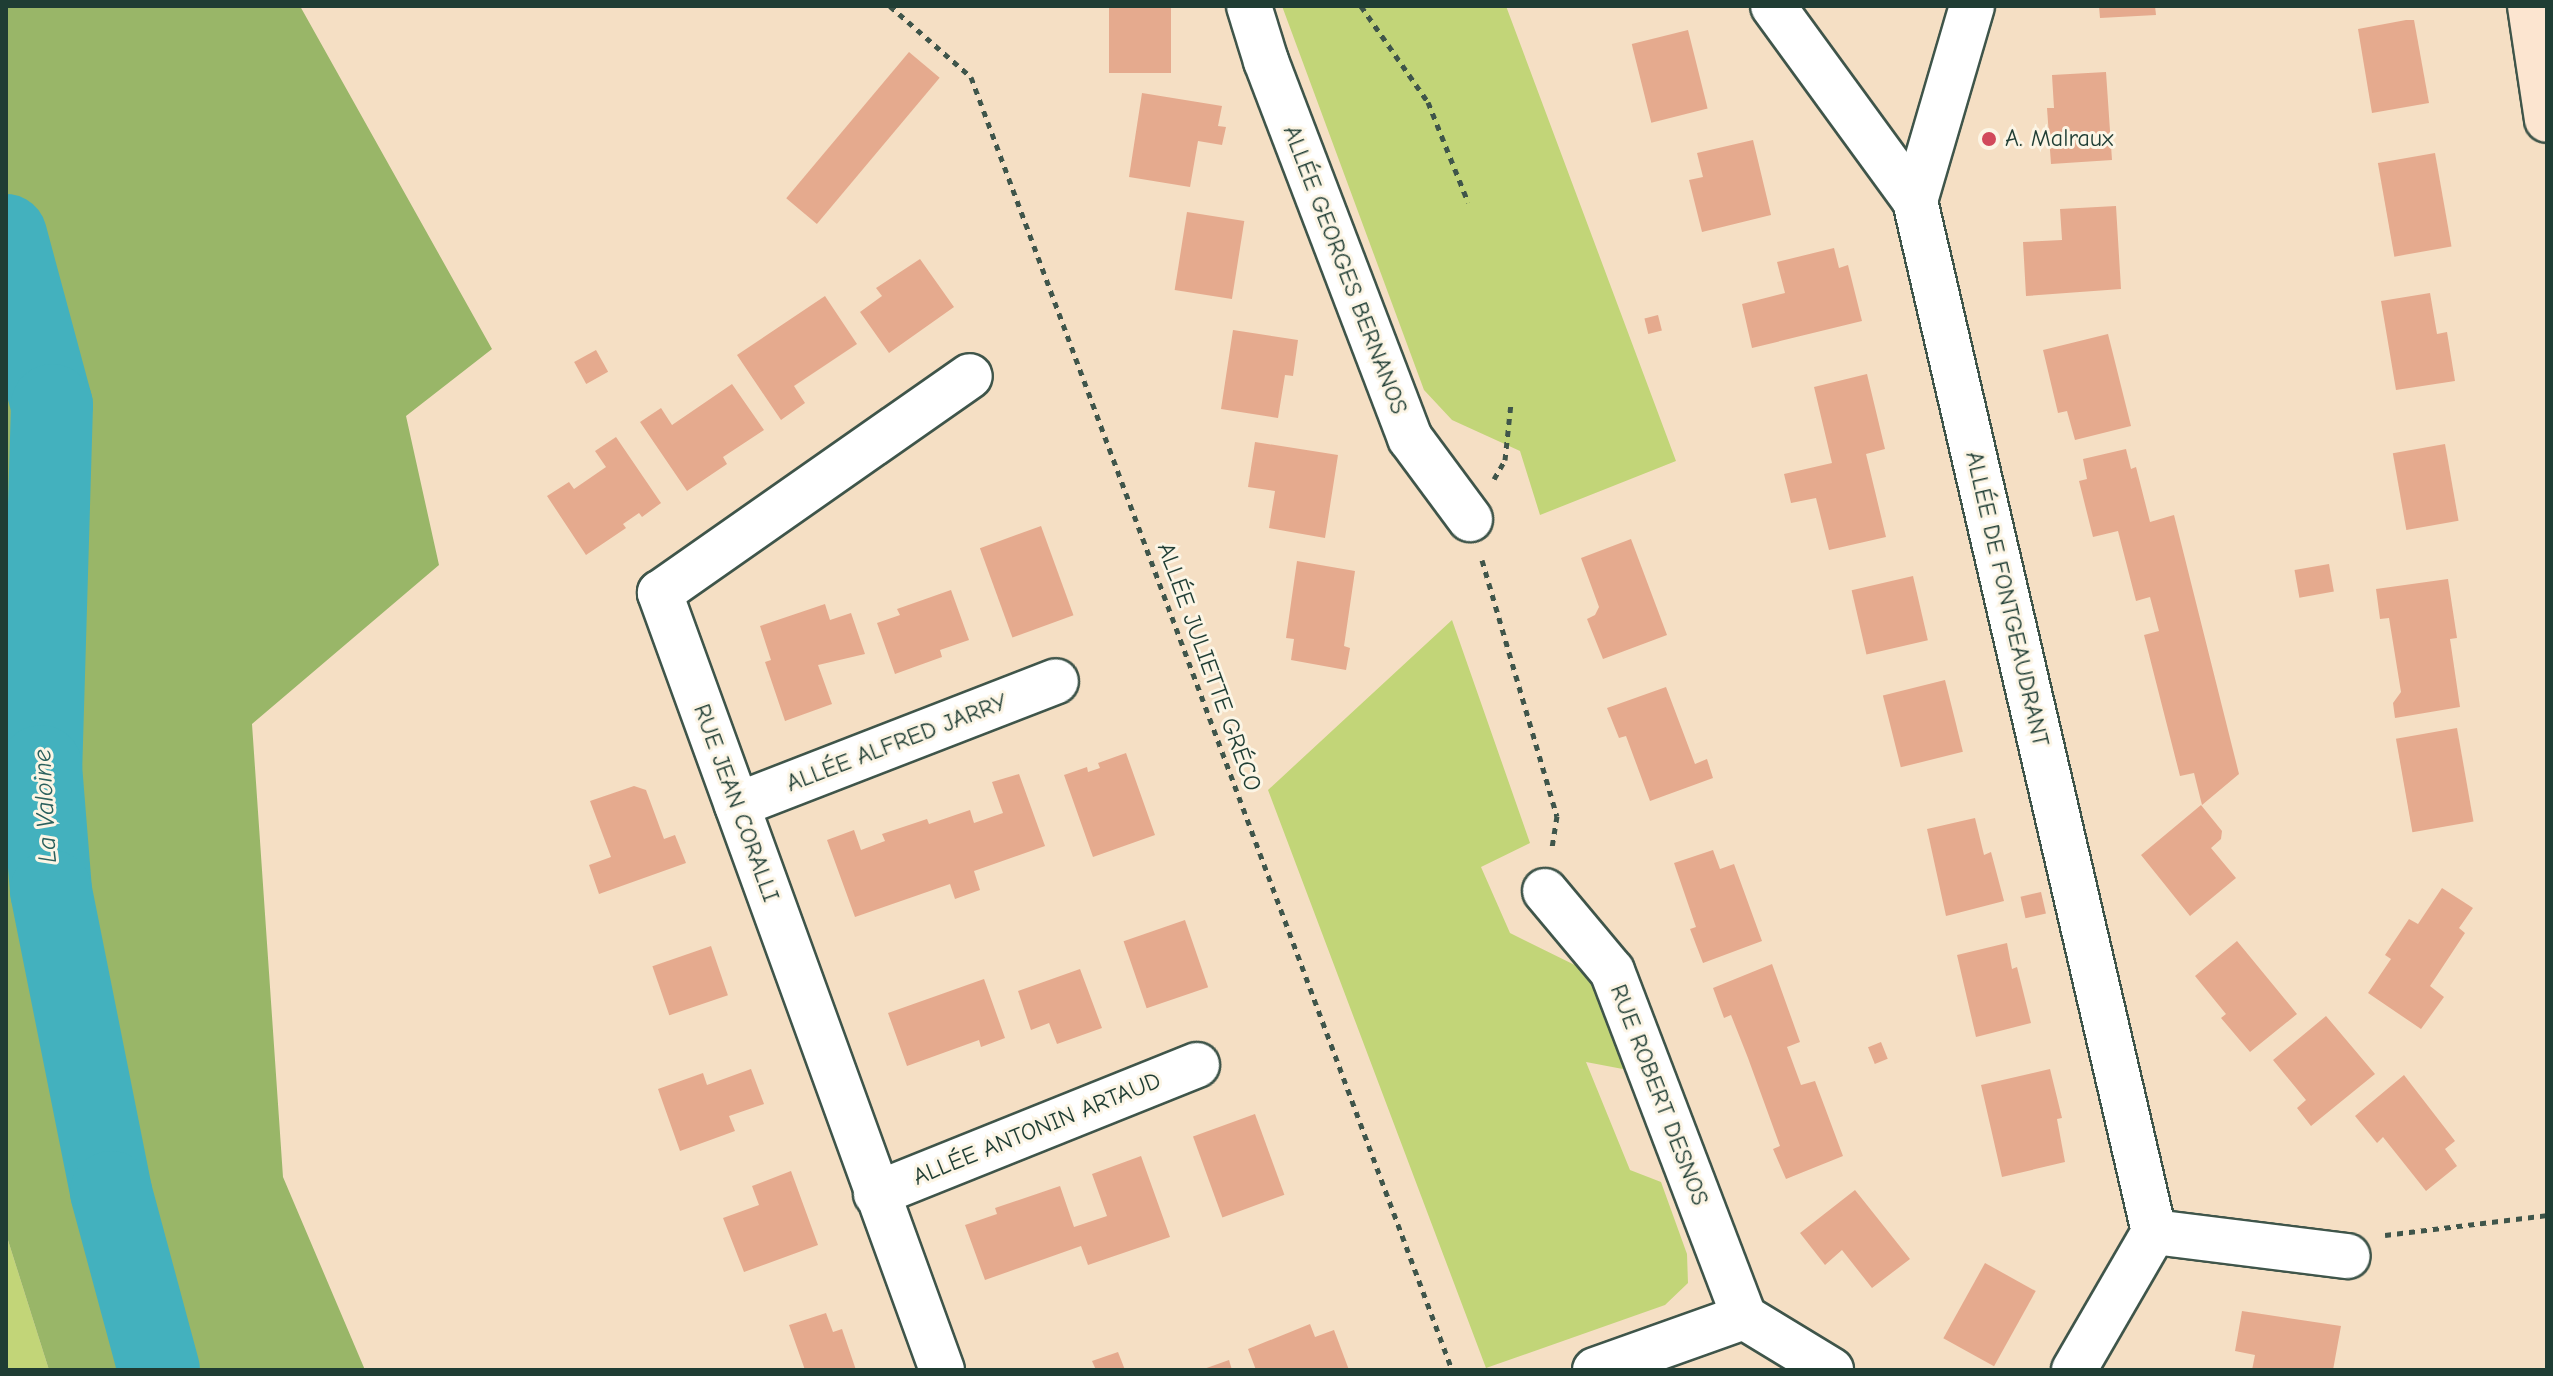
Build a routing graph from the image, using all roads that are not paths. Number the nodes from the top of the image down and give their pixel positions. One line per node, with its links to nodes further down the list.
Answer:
1 (1249, 6): 8 (street, ALLÉE GEORGES BERNANOS)
2 (1773, 6): 6 (street, ALLÉE DE FONTGEAUDRANT)
3 (1972, 6): 6 (street)
4 (2530, 6): 5 (street)
5 (2547, 120)
6 (1915, 201): 14 (street, ALLÉE DE FONTGEAUDRANT)
7 (970, 376): 10 (street, RUE JEAN CORALLI)
8 (1470, 519)
9 (1056, 681): 10 (street, ALLÉE ALFRED JARRY)
10 (737, 805): 13 (street, RUE JEAN CORALLI)
11 (1545, 891): 16 (street, RUE ROBERT DESNOS)
12 (1197, 1065): 13 (street, ALLÉE ANTONIN ARTAUD)
13 (876, 1194): 17 (street, RUE JEAN CORALLI)
14 (2154, 1232): 15 (street); 20 (street)
15 (2348, 1256)
16 (1744, 1317): 18 (street); 19 (street)
17 (942, 1370)
18 (1595, 1370)
19 (1831, 1370)
20 (2074, 1370)

